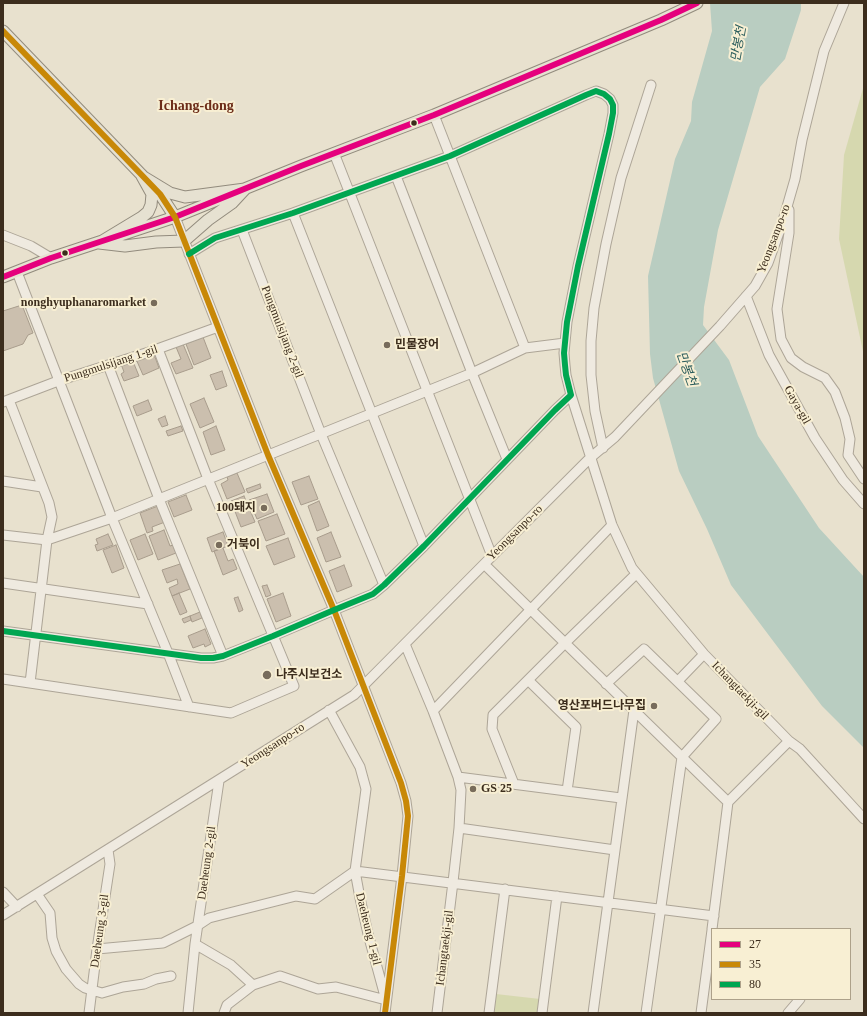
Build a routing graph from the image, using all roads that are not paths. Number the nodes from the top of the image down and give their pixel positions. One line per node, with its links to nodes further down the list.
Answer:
1 (697, 3): 7 (main road)
2 (838, 3): 5 (street)
3 (844, 3): 5 (street, Yeongsanpo-ro)
4 (3, 31): 10 (main road)
5 (824, 51): 14 (street, Yeongsanpo-ro)
6 (651, 85): 38 (street)
7 (434, 114): 8 (main road); 9 (street)
8 (334, 153): 12 (main road); 13 (street)
9 (450, 156): 11 (street); 27 (street); 28 (street)
10 (142, 176): 12 (main road); 16 (main road); 20 (main road)
11 (396, 176): 13 (street); 31 (street)
12 (245, 189): 16 (main road); 19 (main road)
13 (349, 192): 15 (street); 33 (street)
14 (789, 201): 25 (street, Yeongsanpo-ro); 42 (street)
15 (293, 213): 17 (street); 36 (street)
16 (175, 217): 19 (street); 20 (main road)
17 (242, 230): 21 (street); 37 (street, Pungmulsijang 2-gil)
18 (3, 235): 22 (street)
19 (184, 241): 20 (main road); 21 (street)
20 (99, 242): 22 (main road)
21 (189, 254): 26 (street)
22 (51, 258): 23 (main road)
23 (17, 272): 24 (main road); 32 (street)
24 (3, 278)
25 (746, 296): 38 (street, Yeongsanpo-ro); 48 (street, Gaya-gil)
26 (218, 327): 29 (street, Pungmulsijang 1-gil); 39 (street)
27 (565, 343): 28 (street); 34 (street)
28 (525, 348): 31 (street)
29 (158, 349): 30 (street, Pungmulsijang 1-gil); 43 (street)
30 (108, 365): 32 (street, Pungmulsijang 1-gil); 47 (street)
31 (472, 373): 33 (street); 41 (street)
32 (58, 381): 35 (street, Pungmulsijang 1-gil); 49 (street)
33 (427, 391): 36 (street); 46 (street)
34 (571, 395): 40 (street); 41 (street)
35 (6, 401): 45 (street)
36 (372, 413): 37 (street); 53 (street)
37 (321, 434): 39 (street); 58 (street, Pungmulsijang 2-gil)
38 (603, 448): 40 (street, Yeongsanpo-ro)
39 (268, 455): 43 (street); 62 (street)
40 (590, 458): 50 (street, Ichangtaekji-gil); 54 (street, Yeongsanpo-ro)
41 (507, 459): 46 (street)
42 (864, 478)
43 (208, 479): 47 (street); 65 (street)
44 (3, 481): 45 (street)
45 (42, 487): 52 (street)
46 (469, 498): 53 (street); 54 (street)
47 (159, 499): 49 (street); 70 (street)
48 (864, 504)
49 (112, 518): 52 (street); 60 (street)
50 (612, 525): 56 (street, Ichangtaekji-gil); 61 (street)
51 (3, 535): 52 (street)
52 (47, 540): 59 (street)
53 (424, 546): 58 (street)
54 (492, 556): 55 (street, Yeongsanpo-ro)
55 (484, 564): 61 (street); 67 (street, Yeongsanpo-ro)
56 (636, 574): 66 (street); 69 (street, Ichangtaekji-gil)
57 (3, 584): 59 (street)
58 (384, 585): 62 (street)
59 (41, 588): 60 (street); 64 (street)
60 (148, 604): 68 (street)
61 (531, 609): 66 (street); 79 (street)
62 (334, 610): 65 (street); 76 (street)
63 (3, 631): 64 (street)
64 (35, 635): 68 (street); 74 (street)
65 (273, 636): 70 (street); 77 (street)
66 (564, 642): 72 (street); 75 (street)
67 (405, 644): 76 (street, Yeongsanpo-ro); 79 (street, Ichangtaekji-gil)
68 (168, 653): 70 (street); 77 (street)
69 (704, 654): 73 (street); 81 (street, Ichangtaekji-gil)
70 (223, 656)
71 (3, 679): 74 (street)
72 (528, 680): 85 (street); 86 (street)
73 (678, 681): 75 (street); 82 (street)
74 (30, 683): 77 (street)
75 (606, 684): 80 (street)
76 (364, 686): 78 (street, Yeongsanpo-ro); 94 (street)
77 (189, 707)
78 (329, 710): 84 (street, Yeongsanpo-ro); 93 (street, Daeheung 1-gil)
79 (433, 710): 83 (street, Ichangtaekji-gil)
80 (634, 710): 82 (street); 87 (street)
81 (788, 741): 88 (street); 89 (street, Ichangtaekji-gil)
82 (682, 757): 88 (street); 102 (street)
83 (458, 777): 85 (street); 90 (street, Ichangtaekji-gil)
84 (219, 781): 91 (street, Yeongsanpo-ro); 105 (street, Daeheung 2-gil)
85 (514, 784): 86 (street)
86 (567, 791): 87 (street)
87 (621, 798): 92 (street)
88 (728, 802): 104 (street)
89 (864, 818)
90 (459, 828): 92 (street); 95 (street, Ichangtaekji-gil)
91 (108, 850): 98 (street, Yeongsanpo-ro); 108 (street, Daeheung 3-gil)
92 (615, 850): 100 (street)
93 (356, 871): 94 (street); 105 (street, Daeheung 1-gil); 114 (street, Daeheung 1-gil)
94 (402, 876): 95 (street); 114 (street)
95 (453, 882): 96 (street); 120 (street, Ichangtaekji-gil)
96 (505, 889): 99 (street); 121 (street)
97 (3, 892): 101 (street)
98 (37, 894): 101 (street, Yeongsanpo-ro); 113 (street)
99 (557, 896): 100 (street); 122 (street)
100 (608, 902): 102 (street); 123 (street)
101 (17, 907): 103 (street, Yeongsanpo-ro)
102 (660, 909): 104 (street); 124 (street)
103 (3, 915)
104 (714, 916): 106 (street)
105 (197, 926): 107 (street, Daeheung 2-gil); 108 (street, Daeheung 1-gil)
106 (712, 928)
107 (194, 944): 111 (street); 117 (street, Daeheung 2-gil)
108 (97, 949): 113 (street, Daeheung 3-gil)
109 (711, 949): 112 (street)
110 (172, 976): 113 (street)
111 (253, 985): 114 (street); 118 (street)
112 (709, 986): 125 (street)
113 (92, 991): 116 (street, Daeheung 3-gil)
114 (386, 1000): 119 (street)
115 (795, 1001): 126 (street)
116 (89, 1013)
117 (188, 1013)
118 (224, 1013)
119 (385, 1013)
120 (437, 1013)
121 (489, 1013)
122 (542, 1013)
123 (593, 1013)
124 (646, 1013)
125 (701, 1013)
126 (788, 1013)

